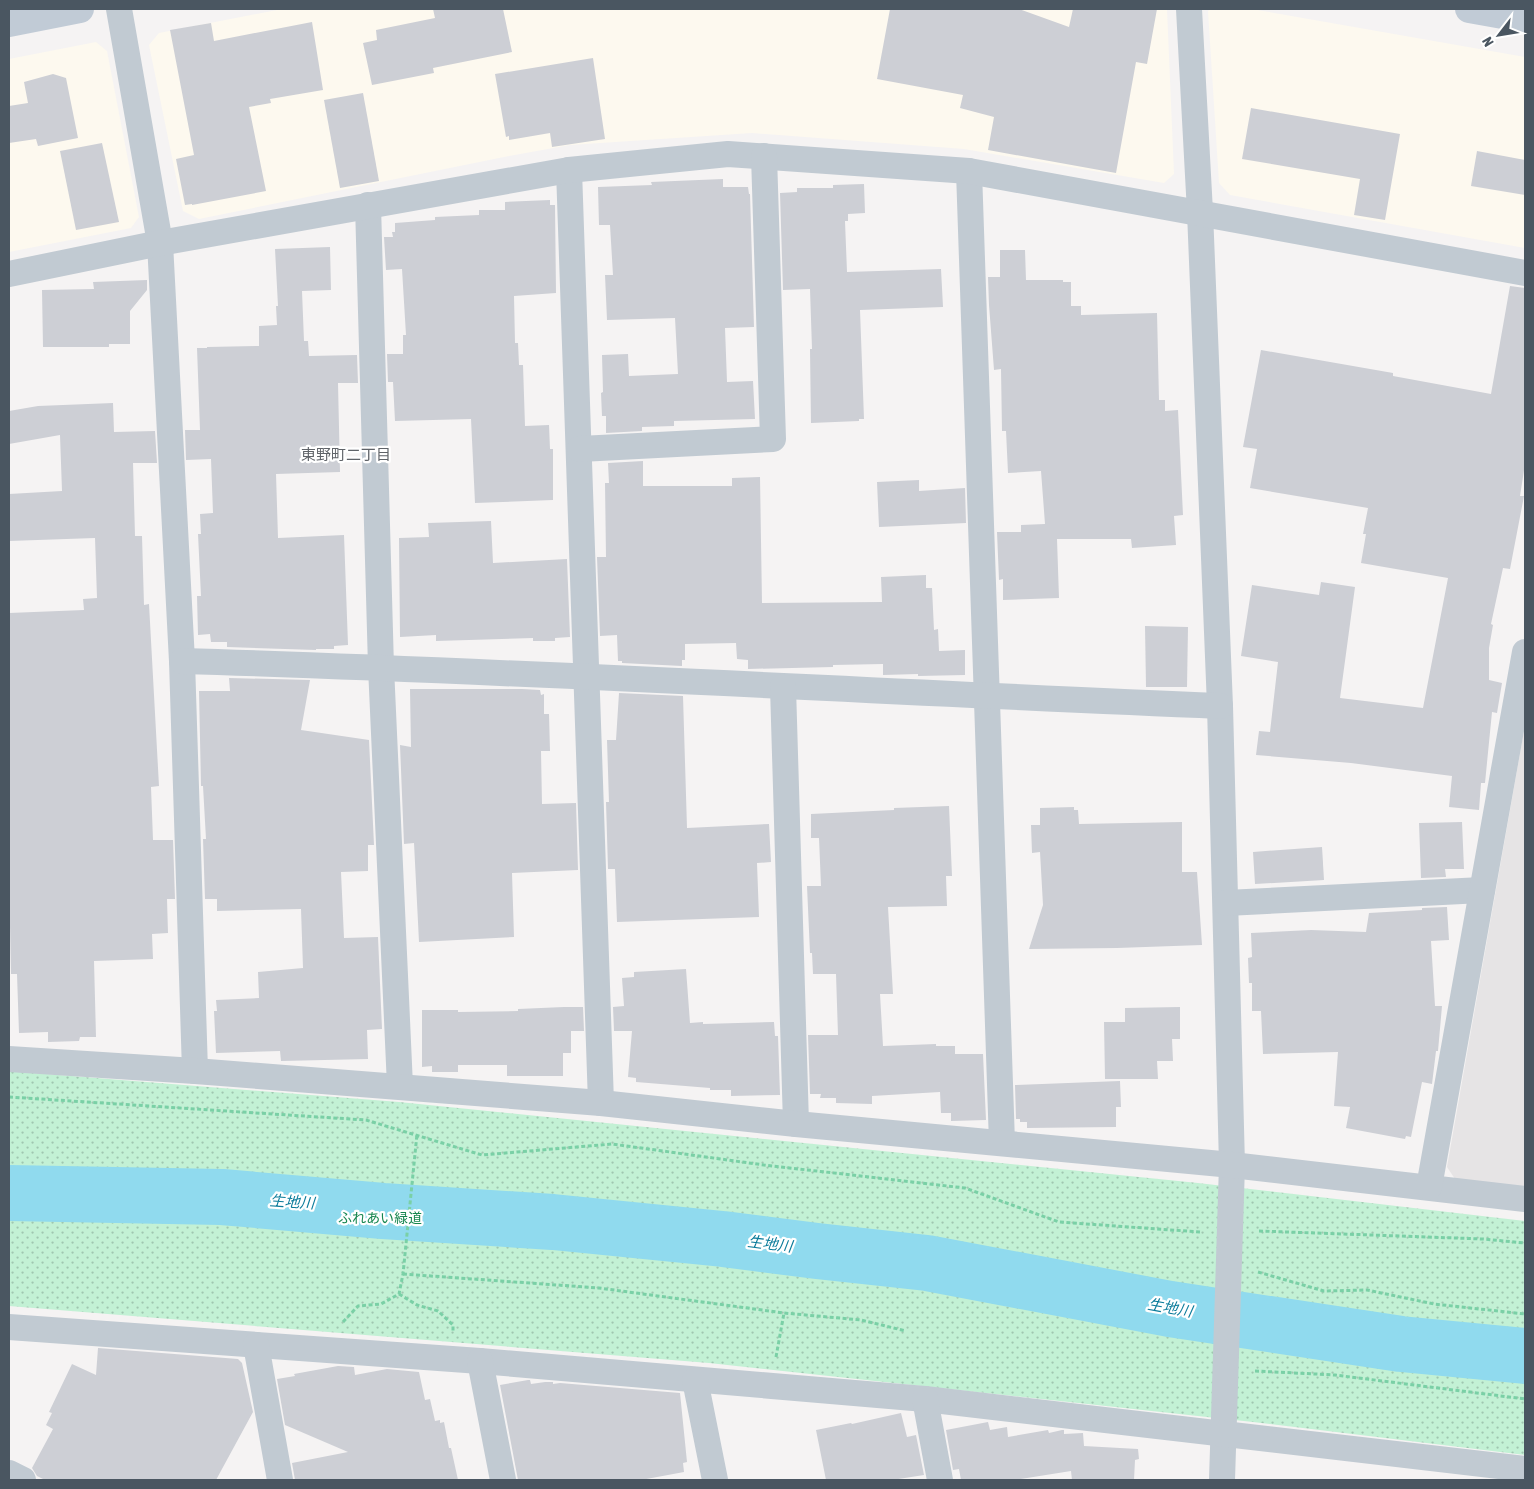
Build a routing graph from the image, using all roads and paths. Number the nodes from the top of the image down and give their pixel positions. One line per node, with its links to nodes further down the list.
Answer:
1 (80, 9): 6 (main road)
2 (119, 9): 12 (street)
3 (1189, 9): 11 (street)
4 (1469, 9): 5 (main road)
5 (1525, 19)
6 (9, 22)
7 (764, 156): 8 (street); 9 (street); 15 (street)
8 (569, 170): 10 (street); 15 (street)
9 (969, 171): 11 (street); 21 (street)
10 (368, 205): 12 (street); 18 (street)
11 (1200, 212): 13 (street); 22 (street)
12 (160, 243): 14 (street); 17 (street)
13 (1525, 273)
14 (9, 274)
15 (580, 449): 19 (street)
16 (1525, 652): 23 (street)
17 (182, 661): 18 (street); 26 (street)
18 (381, 667): 19 (street); 27 (street)
19 (586, 677): 20 (street); 29 (street)
20 (783, 687): 21 (street); 30 (street)
21 (986, 696): 22 (street); 32 (street)
22 (1220, 706): 24 (street)
23 (1482, 890): 24 (street); 34 (street)
24 (1226, 902): 33 (street)
25 (9, 1059): 26 (street)
26 (196, 1071): 27 (street)
27 (400, 1086): 29 (street)
28 (9, 1097): 31 (path)
29 (601, 1103): 30 (street)
30 (796, 1124): 32 (street)
31 (417, 1134): 37 (path); 40 (path)
32 (1002, 1144): 33 (street)
33 (1232, 1174): 34 (street); 54 (street)
34 (1429, 1187): 35 (street)
35 (1525, 1199)
36 (1252, 1231): 38 (path)
37 (1202, 1232)
38 (1525, 1243)
39 (1255, 1271): 43 (path)
40 (403, 1274): 41 (path); 42 (path)
41 (399, 1294): 47 (path); 48 (path)
42 (784, 1313): 45 (path); 51 (path)
43 (1525, 1314)
44 (9, 1327): 46 (street)
45 (906, 1331)
46 (256, 1346): 47 (street); 59 (street)
47 (338, 1351): 48 (street)
48 (467, 1360): 50 (street); 60 (street)
49 (1250, 1371): 53 (path)
50 (694, 1380): 51 (street); 61 (street)
51 (770, 1386): 52 (street)
52 (925, 1399): 54 (street); 62 (street)
53 (1525, 1399)
54 (1224, 1426): 57 (street); 63 (street)
55 (1525, 1469): 57 (street)
56 (9, 1473): 58 (street)
57 (1481, 1473)
58 (23, 1480)
59 (280, 1480)
60 (503, 1480)
61 (715, 1480)
62 (940, 1480)
63 (1222, 1480)

